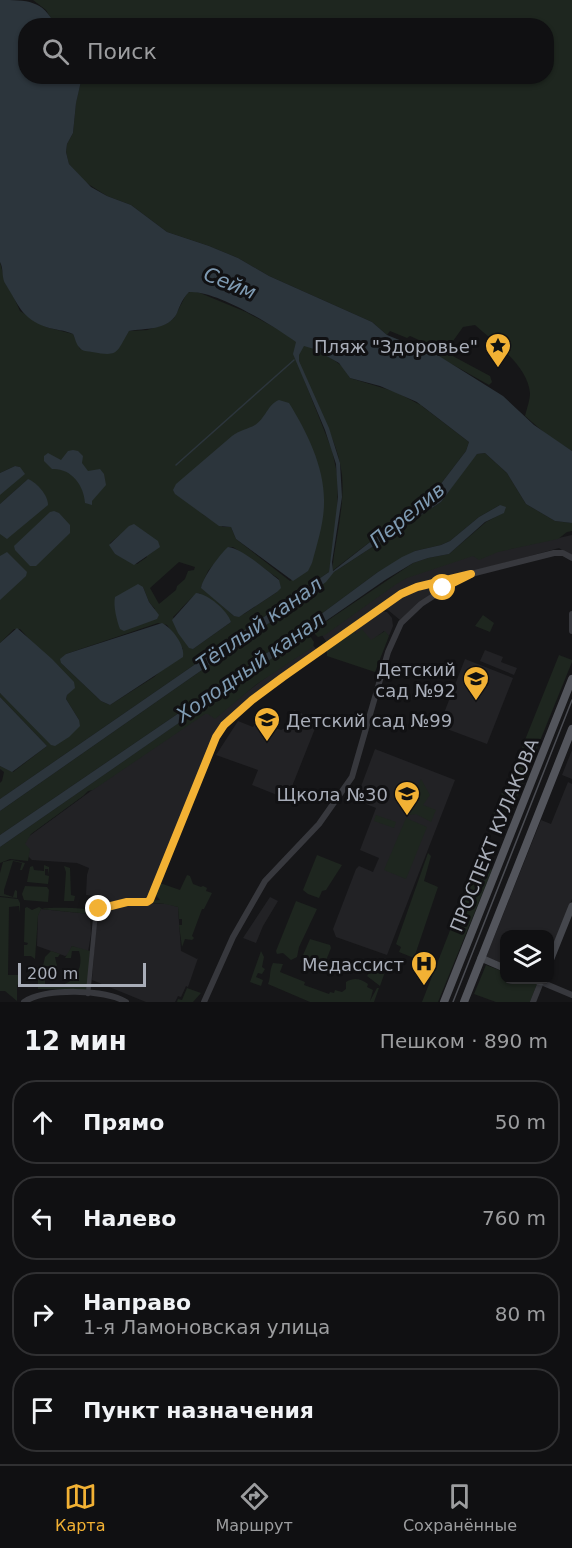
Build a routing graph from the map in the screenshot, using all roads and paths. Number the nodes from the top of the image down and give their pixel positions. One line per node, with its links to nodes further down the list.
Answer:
1 (572, 558): 2 (street)
2 (471, 574): 14 (street); 18 (street)
3 (572, 619): 4 (street)
4 (572, 632)
5 (572, 679): 6 (main road, ПРОСПЕКТ КУЛАКОВА)
6 (570, 688): 19 (main road, ПРОСПЕКТ КУЛАКОВА)
7 (572, 729): 10 (main road, ПРОСПЕКТ КУЛАКОВА)
8 (572, 906): 9 (main road)
9 (554, 949)
10 (481, 958): 11 (main road); 20 (main road, ПРОСПЕКТ КУЛАКОВА)
11 (500, 966)
12 (538, 984): 21 (street)
13 (548, 984): 15 (street)
14 (88, 994): 16 (street); 17 (street)
15 (572, 995)
16 (24, 1002)
17 (126, 1002)
18 (204, 1002)
19 (444, 1002)
20 (464, 1002)
21 (533, 1002)

